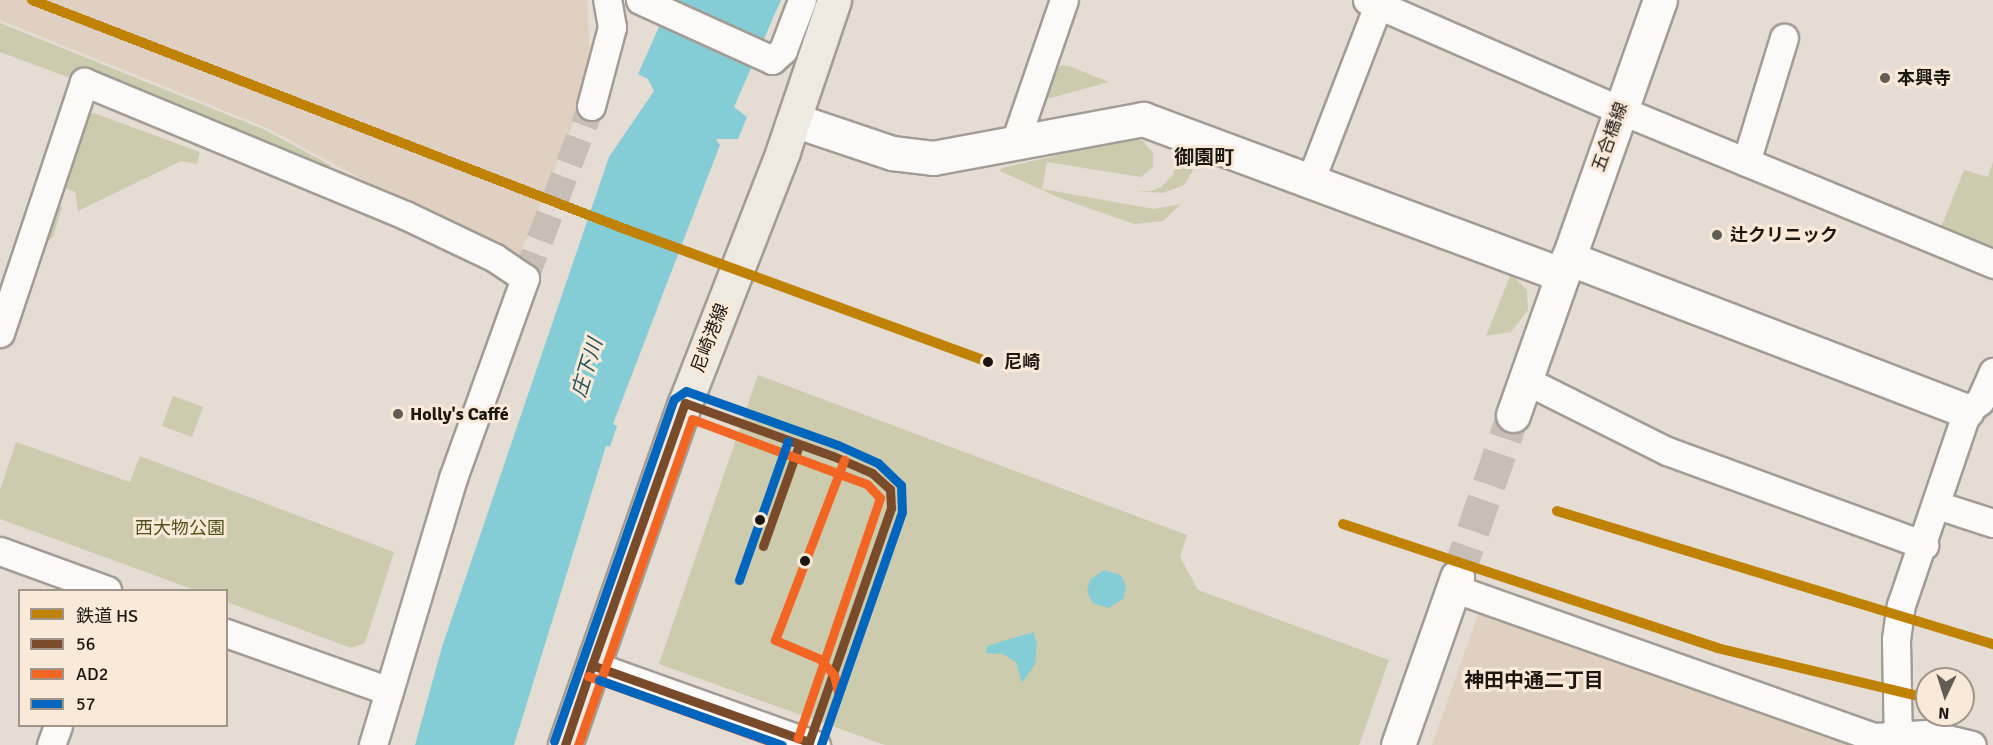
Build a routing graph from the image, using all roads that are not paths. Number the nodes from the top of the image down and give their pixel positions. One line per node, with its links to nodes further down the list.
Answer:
1 (607, 0): 9 (street)
2 (640, 0): 3 (street)
3 (802, 0)
4 (1064, 0): 12 (street)
5 (1660, 0): 10 (street, 五合橋線)
6 (1375, 2): 10 (street); 14 (street)
7 (838, 6): 11 (main road, 尼崎港線)
8 (1784, 38): 13 (street)
9 (591, 106)
10 (1620, 110): 13 (street); 16 (street, 五合橋線)
11 (794, 120): 12 (street); 29 (main road, 尼崎港線)
12 (1014, 145): 14 (street)
13 (1746, 162): 15 (street)
14 (1311, 179): 16 (street)
15 (1993, 264)
16 (1565, 266): 19 (street, 五合橋線); 20 (street)
17 (0, 333): 30 (street)
18 (1993, 372): 20 (street)
19 (1525, 381): 21 (street, 五合橋線); 24 (street)
20 (1967, 411): 22 (street)
21 (1514, 415)
22 (1937, 506): 23 (street); 24 (street)
23 (1993, 523)
24 (1924, 545): 32 (street)
25 (0, 551): 27 (street)
26 (1455, 583): 32 (street); 38 (street)
27 (104, 589)
28 (228, 634): 30 (street)
29 (592, 665): 36 (main road, 尼崎港線); 37 (street)
30 (389, 691): 35 (street)
31 (58, 727): 34 (street)
32 (1898, 740): 33 (street)
33 (1962, 744)
34 (51, 745)
35 (373, 745)
36 (565, 745)
37 (816, 745)
38 (1398, 745)

